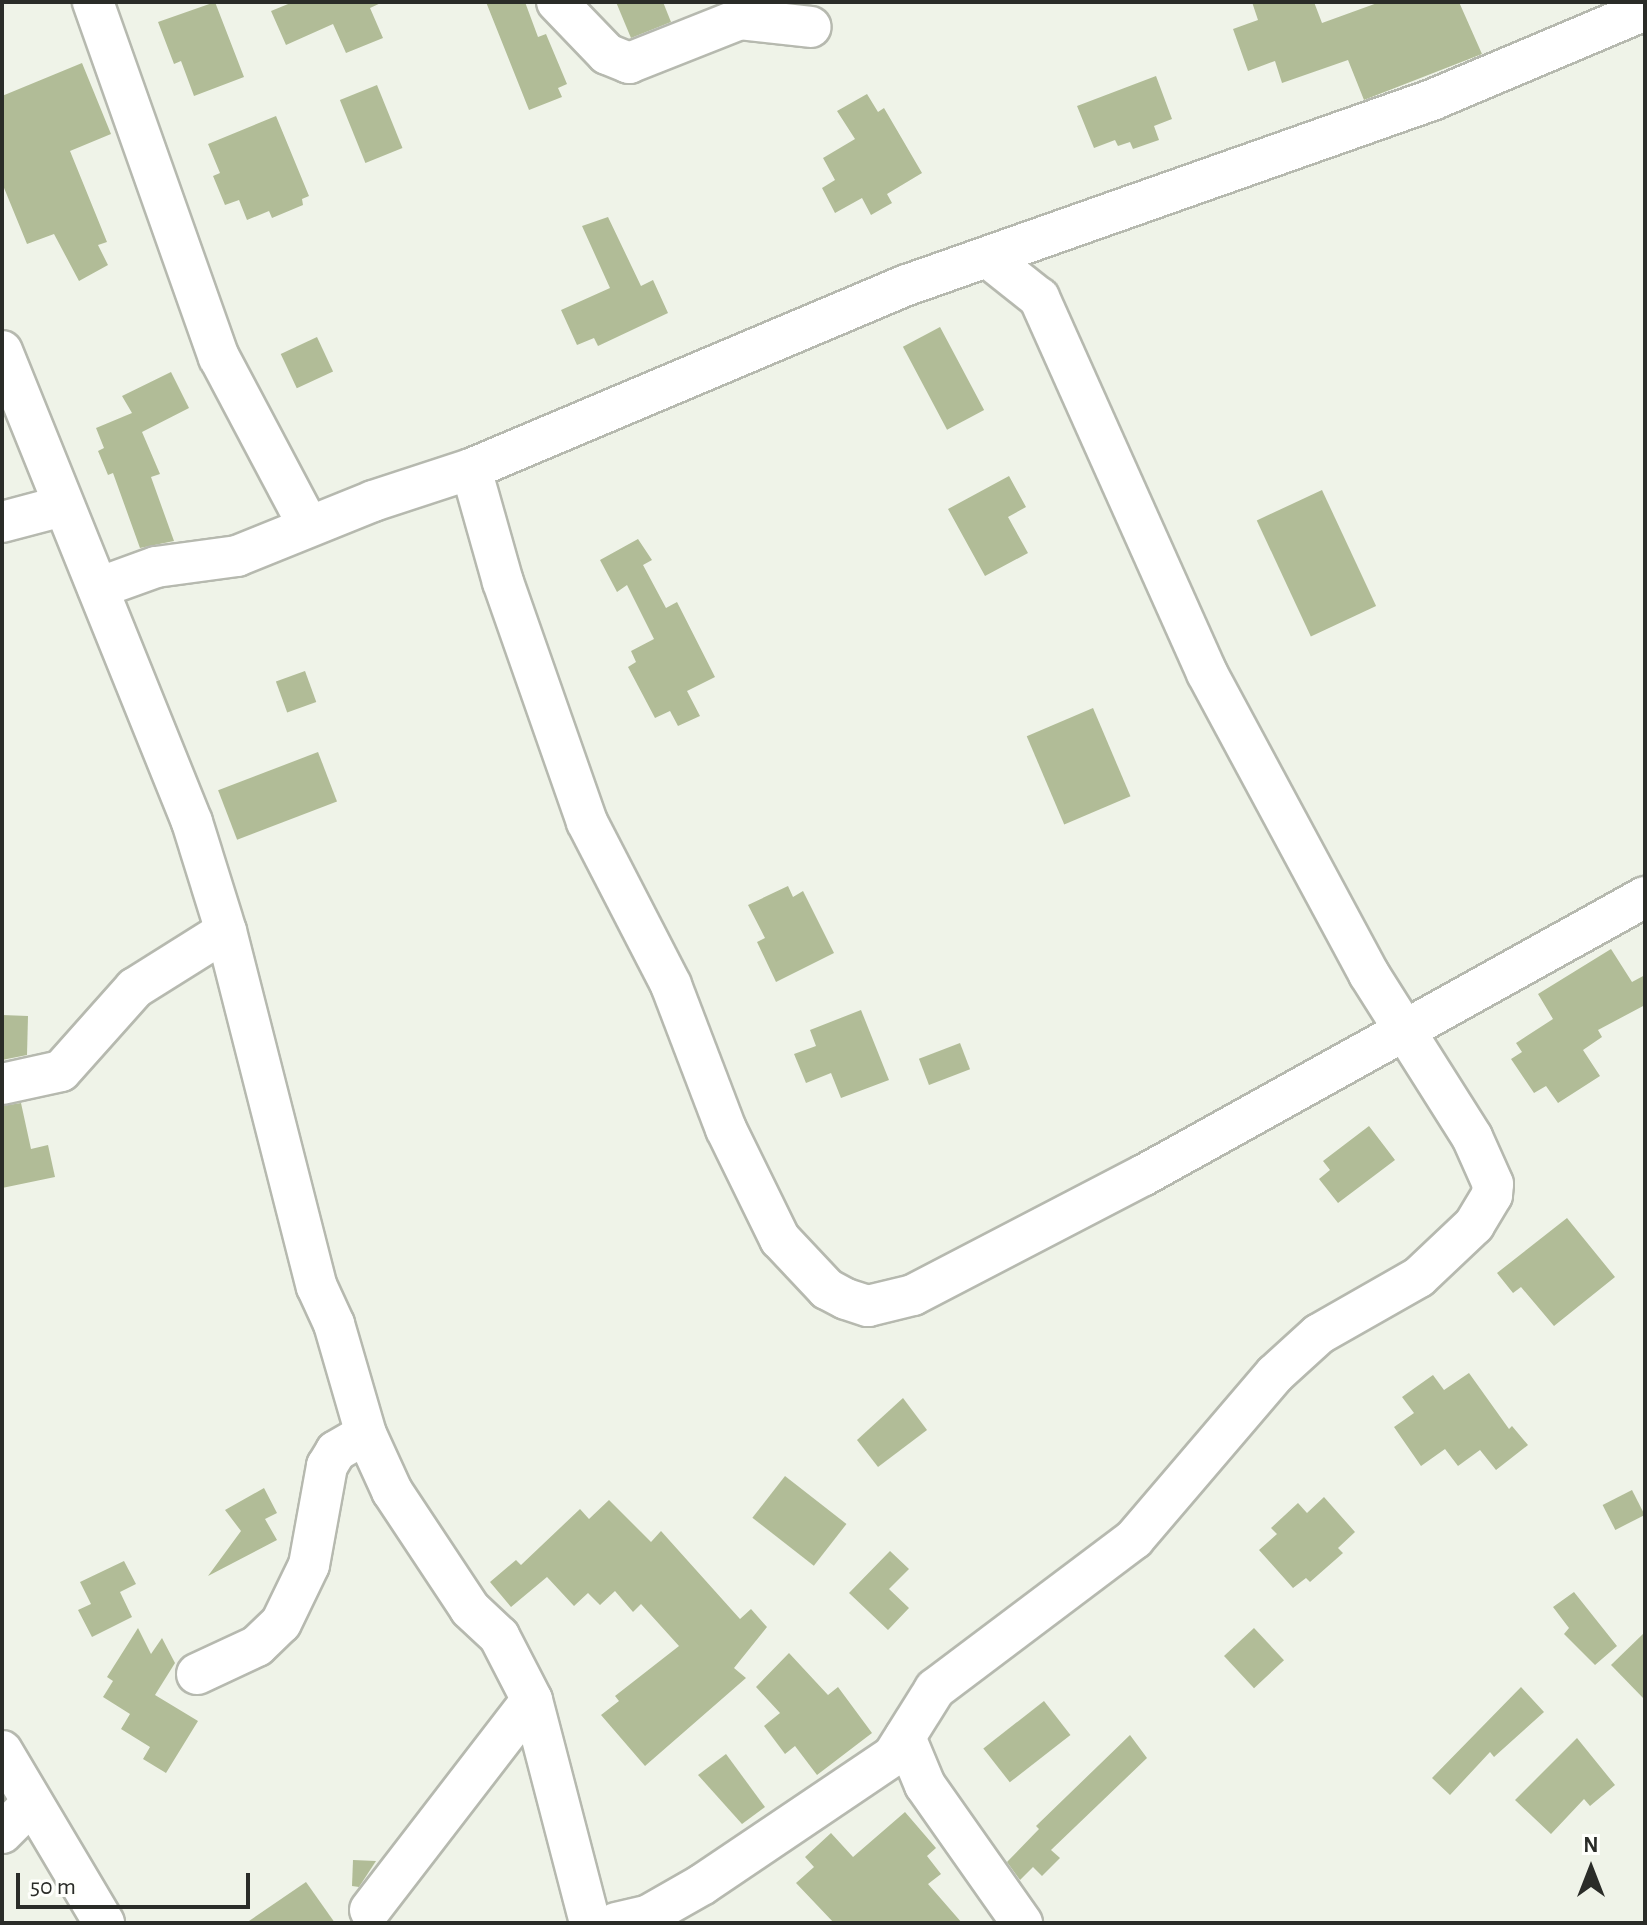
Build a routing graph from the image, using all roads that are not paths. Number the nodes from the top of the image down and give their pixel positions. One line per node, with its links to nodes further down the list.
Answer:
1 (93, 2): 12 (street)
2 (557, 2): 4 (street)
3 (1645, 10): 5 (street)
4 (811, 27)
5 (1043, 239): 6 (street); 7 (street)
6 (990, 259): 7 (street); 9 (street)
7 (1039, 298): 16 (street)
8 (2, 351): 10 (street)
9 (471, 469): 12 (street); 16 (street)
10 (62, 506): 11 (street); 13 (street)
11 (2, 522)
12 (308, 525): 13 (street)
13 (98, 588): 15 (street)
14 (1645, 897): 16 (street)
15 (226, 931): 17 (street); 18 (street)
16 (1406, 1030): 21 (street)
17 (2, 1084)
18 (366, 1434): 19 (street); 20 (street)
19 (197, 1674)
20 (532, 1700): 25 (street); 27 (street)
21 (905, 1737): 28 (street); 29 (street)
22 (2, 1751): 23 (street)
23 (31, 1804): 24 (street); 26 (street)
24 (2, 1833)
25 (370, 1910)
26 (104, 1923)
27 (590, 1923)
28 (616, 1923)
29 (1022, 1923)

